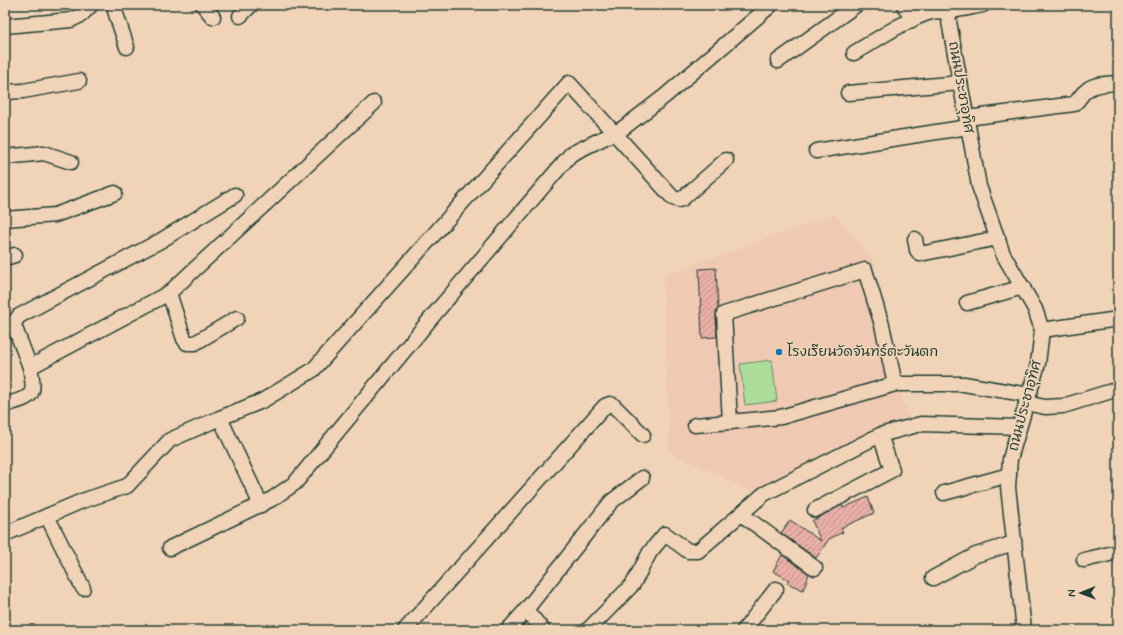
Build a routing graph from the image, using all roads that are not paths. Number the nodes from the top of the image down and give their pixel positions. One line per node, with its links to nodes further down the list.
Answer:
1 (91, 5): 13 (street)
2 (113, 5): 14 (street)
3 (203, 5): 11 (street)
4 (251, 5): 10 (street)
5 (771, 5): 24 (street)
6 (856, 5): 16 (street)
7 (904, 5): 12 (street)
8 (983, 5): 9 (street)
9 (947, 8): 12 (street); 19 (street, ถนนประชาอุทิศ)
10 (240, 16)
11 (213, 17)
12 (912, 20): 15 (street)
13 (5, 26)
14 (128, 47)
15 (854, 53)
16 (778, 61)
17 (79, 82): 20 (street)
18 (1118, 82): 23 (street)
19 (960, 83): 21 (street); 23 (street, ถนนประชาอุทิศ)
20 (5, 92)
21 (848, 92)
22 (374, 103): 35 (street)
23 (967, 122): 25 (street); 32 (street, ถนนประชาอุทิศ)
24 (614, 133): 27 (street); 45 (street); 54 (street)
25 (816, 150)
26 (5, 157): 28 (street)
27 (726, 160)
28 (71, 162)
29 (115, 193): 31 (street)
30 (235, 195): 40 (street)
31 (5, 219)
32 (998, 238): 33 (street); 34 (street, ถนนประชาอุทิศ)
33 (915, 239)
34 (1022, 287): 36 (street); 39 (street, ถนนประชาอุทิศ)
35 (169, 293): 37 (street); 40 (street)
36 (967, 303)
37 (237, 318)
38 (1118, 319): 39 (street)
39 (1042, 330): 43 (street, ถนนประชาอุทิศ)
40 (30, 367): 44 (street)
41 (895, 384): 43 (street); 46 (street); 46 (street)
42 (1118, 389): 43 (street)
43 (1028, 399): 48 (street, ถนนประชาอุทิศ)
44 (5, 405)
45 (220, 418): 54 (street); 57 (street)
46 (730, 422): 47 (street)
47 (695, 425)
48 (1020, 427): 50 (street); 51 (street, ถนนประชาอุทิศ)
49 (643, 435): 68 (street)
50 (880, 435): 55 (street); 56 (street)
51 (1008, 475): 53 (street); 59 (street, ถนนประชาอุทิศ)
52 (642, 478): 67 (street)
53 (944, 493)
54 (261, 505): 60 (street)
55 (815, 510)
56 (741, 514): 63 (street); 71 (street)
57 (46, 516): 58 (street); 65 (street)
58 (5, 534)
59 (1014, 543): 64 (street); 73 (street, ถนนประชาอุทิศ)
60 (170, 548)
61 (1118, 552): 62 (street)
62 (1084, 560)
63 (815, 568)
64 (933, 578)
65 (82, 588)
66 (776, 589): 72 (street)
67 (526, 610): 69 (street); 70 (street)
68 (405, 630)
69 (508, 630)
70 (543, 630)
71 (588, 630)
72 (744, 630)
73 (1024, 630)

